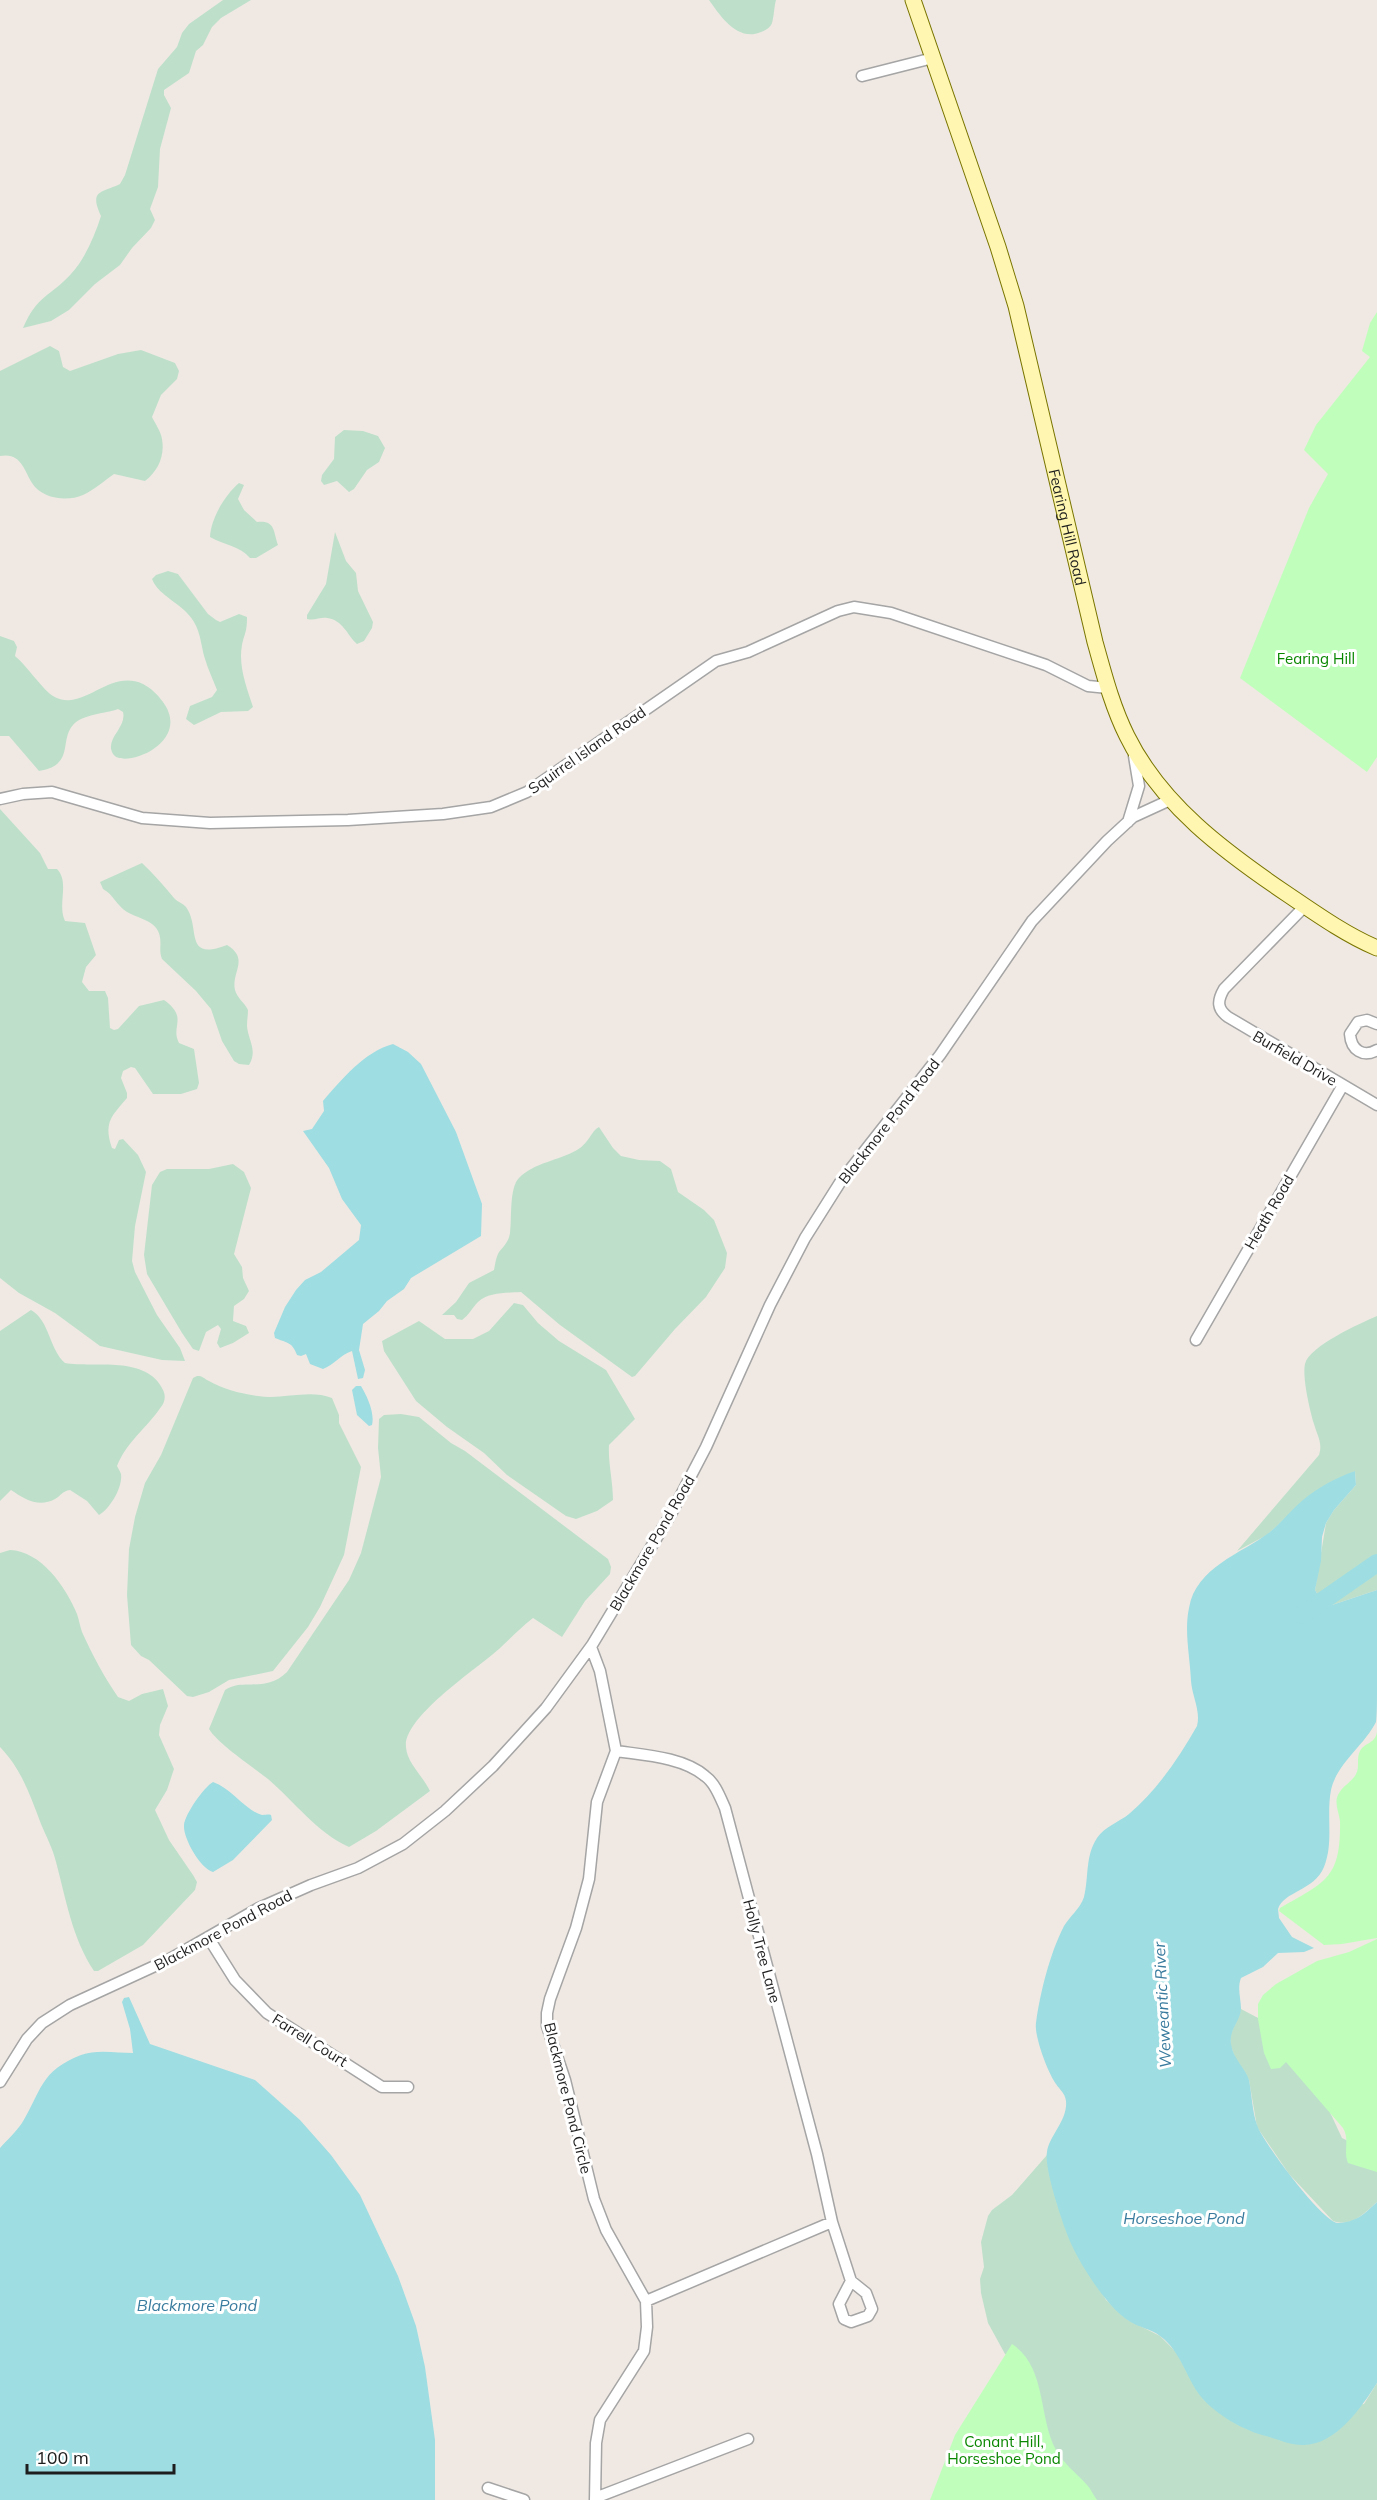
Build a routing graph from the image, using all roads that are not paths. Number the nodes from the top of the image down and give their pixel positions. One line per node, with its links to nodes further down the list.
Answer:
1 (912, 0): 2 (main road, Fearing Hill Road)
2 (933, 58): 3 (street); 4 (main road, Fearing Hill Road)
3 (862, 76)
4 (1108, 688): 5 (main road, Fearing Hill Road); 6 (street, Squirrel Island Road)
5 (1131, 744): 7 (main road, Fearing Hill Road); 8 (street, Blackmore Pond Road)
6 (0, 799)
7 (1170, 800): 8 (street, Blackmore Pond Road); 9 (main road, Fearing Hill Road)
8 (1128, 822): 16 (street, Blackmore Pond Road)
9 (1305, 906): 10 (main road, Fearing Hill Road); 13 (street, Burfield Drive)
10 (1377, 948)
11 (1377, 1024): 12 (street)
12 (1377, 1050)
13 (1343, 1085): 14 (street, Burfield Drive); 15 (street, Heath Road)
14 (1377, 1105)
15 (1196, 1340)
16 (591, 1647): 17 (street); 18 (street, Blackmore Pond Road)
17 (616, 1751): 21 (street, Holly Tree Lane); 23 (street, Blackmore Pond Circle)
18 (208, 1937): 19 (street, Blackmore Pond Road); 20 (street, Farrell Court)
19 (0, 2082)
20 (408, 2088)
21 (832, 2222): 22 (street, Holly Tree Lane); 23 (street)
22 (851, 2281)
23 (646, 2301): 26 (street)
24 (748, 2439): 26 (street)
25 (488, 2488): 27 (street)
26 (595, 2499)
27 (524, 2500)

